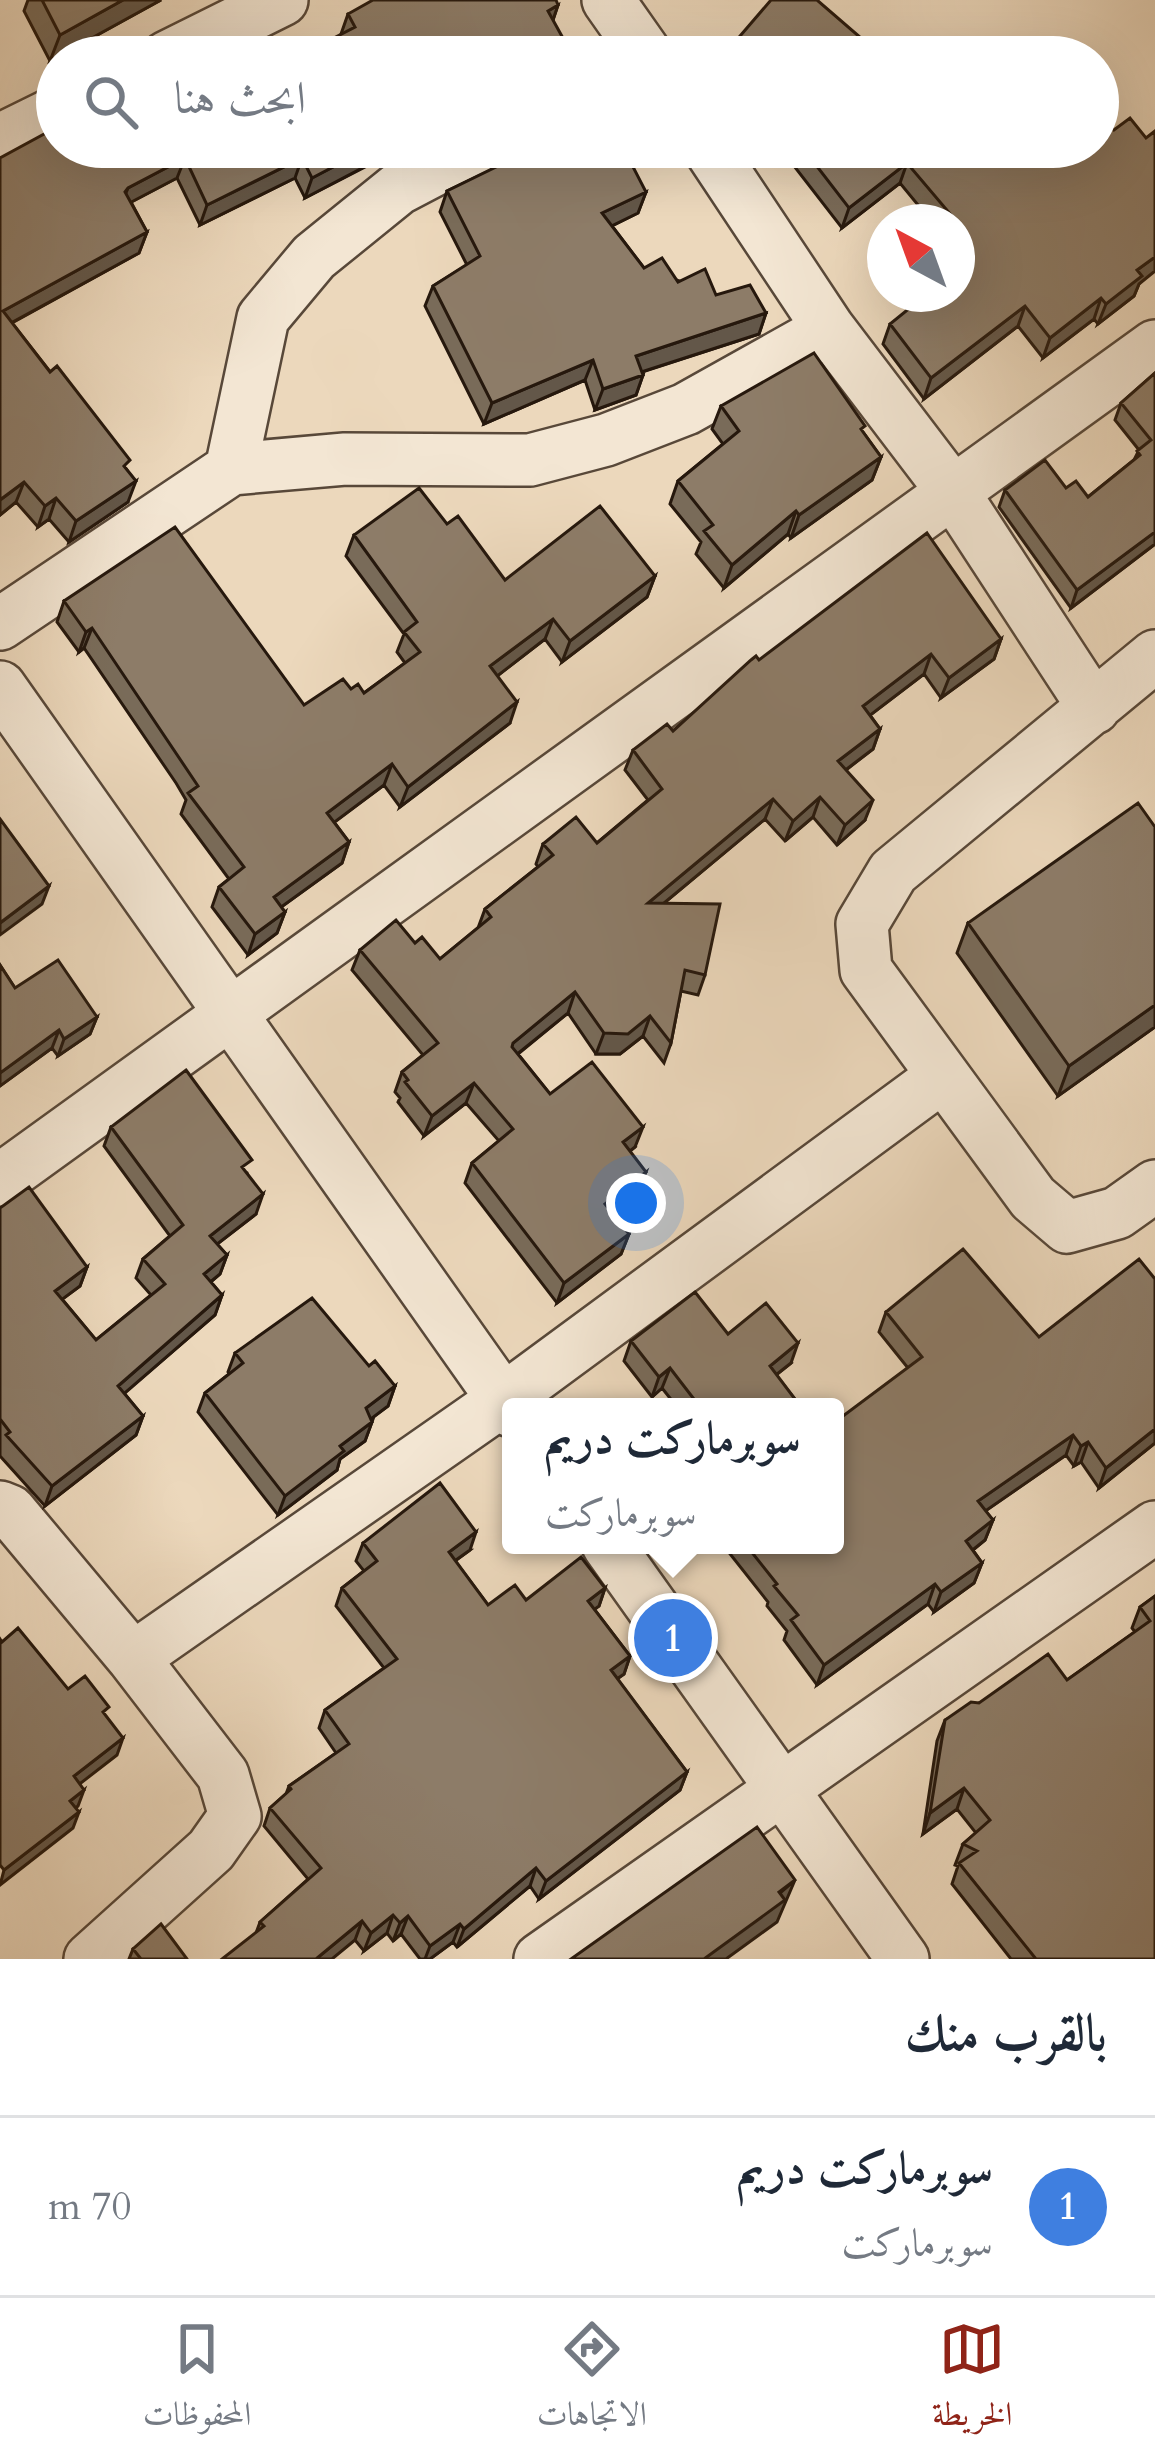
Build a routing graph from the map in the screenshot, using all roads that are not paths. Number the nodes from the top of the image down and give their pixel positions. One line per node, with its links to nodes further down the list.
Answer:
1 (282, 0): 3 (street)
2 (608, 0): 4 (street)
3 (209, 36)
4 (633, 36)
5 (36, 122): 6 (street)
6 (0, 140)
7 (438, 168): 11 (street)
8 (722, 168): 9 (street)
9 (829, 329): 11 (street); 12 (street)
10 (1155, 346): 12 (street)
11 (231, 469): 13 (street)
12 (953, 492): 16 (street); 17 (street)
13 (0, 624)
14 (1155, 656): 16 (street)
15 (0, 687): 17 (street)
16 (1094, 708): 18 (street)
17 (234, 1015): 19 (street); 22 (street)
18 (944, 1076): 20 (street); 21 (street)
19 (0, 1180)
20 (1155, 1186)
21 (518, 1398)
22 (502, 1399)
23 (502, 1409): 27 (street)
24 (0, 1507): 27 (street)
25 (1155, 1527): 28 (street)
26 (615, 1554): 28 (street)
27 (133, 1658): 29 (street)
28 (784, 1788): 30 (street); 31 (street)
29 (90, 1959)
30 (540, 1959)
31 (903, 1959)

